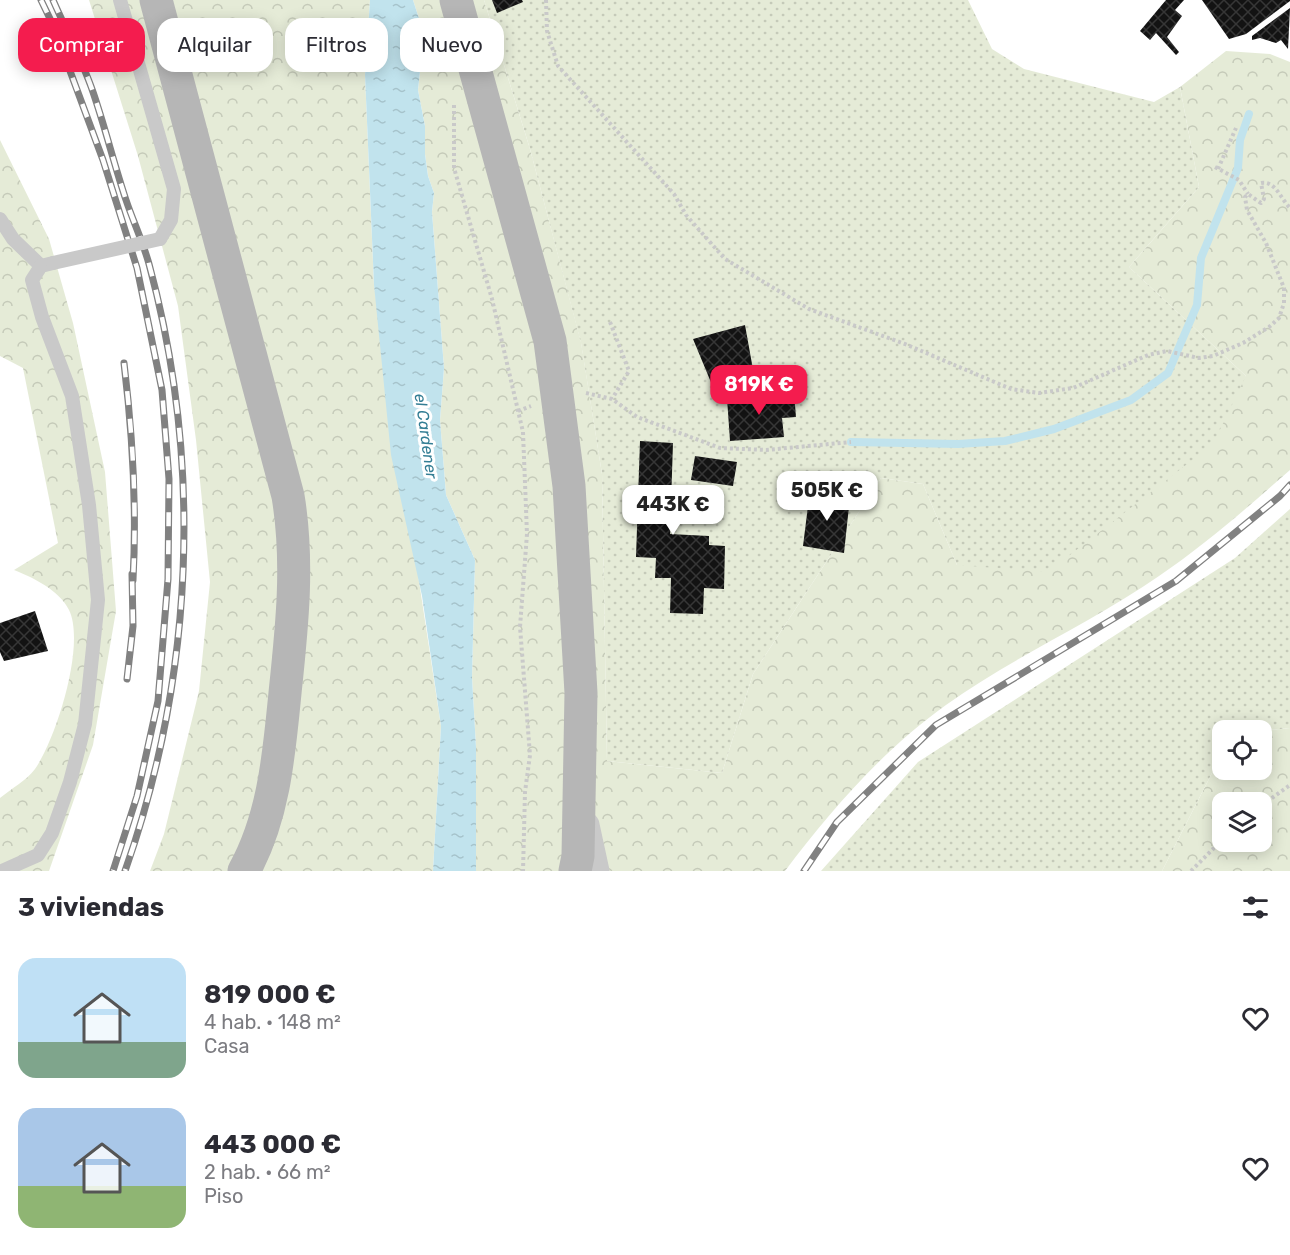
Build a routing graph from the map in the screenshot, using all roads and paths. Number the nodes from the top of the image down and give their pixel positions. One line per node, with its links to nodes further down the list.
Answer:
1 (120, 0): 10 (lane, bridge)
2 (156, 0): 22 (street)
3 (546, 0): 7 (path)
4 (457, 1): 12 (street)
5 (455, 99): 23 (path)
6 (1236, 128): 7 (path)
7 (1248, 194): 8 (path)
8 (1290, 208)
9 (0, 219): 10 (lane)
10 (47, 265): 19 (lane)
11 (610, 321): 13 (path)
12 (555, 387): 13 (path); 16 (street)
13 (612, 399): 14 (path)
14 (851, 442)
15 (1290, 785): 17 (path)
16 (579, 797): 24 (street); 25 (street)
17 (1272, 798)
18 (1212, 850): 26 (path)
19 (38, 855): 20 (lane); 21 (lane)
20 (2, 871)
21 (32, 871)
22 (244, 871)
23 (524, 871)
24 (575, 871)
25 (596, 871)
26 (1191, 871)

